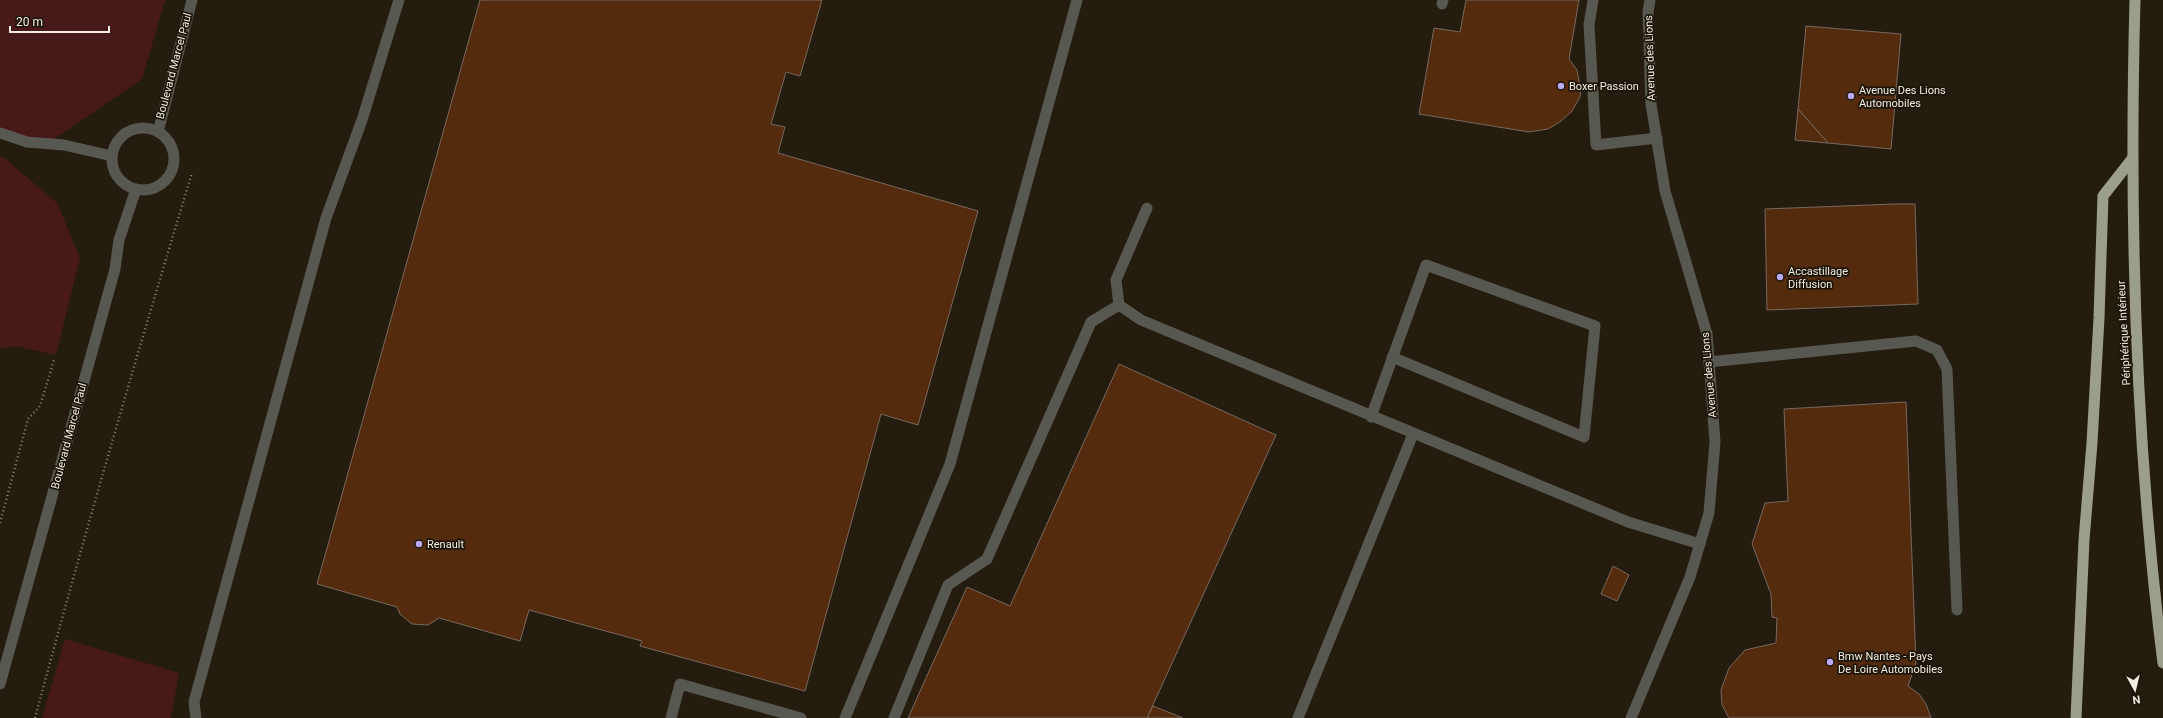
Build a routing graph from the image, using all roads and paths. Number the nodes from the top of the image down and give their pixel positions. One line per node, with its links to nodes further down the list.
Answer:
1 (192, 0): 7 (street, Boulevard Marcel Paul)
2 (399, 0): 27 (street)
3 (1077, 0): 30 (street)
4 (1593, 0): 9 (street)
5 (1650, 0): 9 (street, Avenue des Lions)
6 (2135, 0): 11 (highway, Périphérique Intérieur)
7 (158, 132): 10 (street); 13 (street)
8 (0, 133): 10 (street)
9 (1657, 138): 18 (street, Avenue des Lions)
10 (112, 156): 13 (street)
11 (2132, 159): 24 (highway, Périphérique Intérieur); 34 (highway)
12 (192, 173): 26 (path)
13 (136, 189): 25 (street, Boulevard Marcel Paul)
14 (1147, 208): 15 (street)
15 (1119, 305): 19 (street); 31 (street)
16 (1392, 357): 16 (street); 19 (street)
17 (54, 360): 21 (path)
18 (1709, 362): 22 (street, Avenue des Lions); 23 (street)
19 (1371, 417): 20 (street)
20 (1413, 434): 22 (street); 32 (street)
21 (0, 523)
22 (1700, 544): 33 (street, Avenue des Lions)
23 (1957, 610)
24 (2163, 663)
25 (0, 684)
26 (35, 718)
27 (196, 718)
28 (671, 718): 29 (street)
29 (801, 718)
30 (846, 718)
31 (894, 718)
32 (1298, 718)
33 (1631, 718)
34 (2076, 718)

